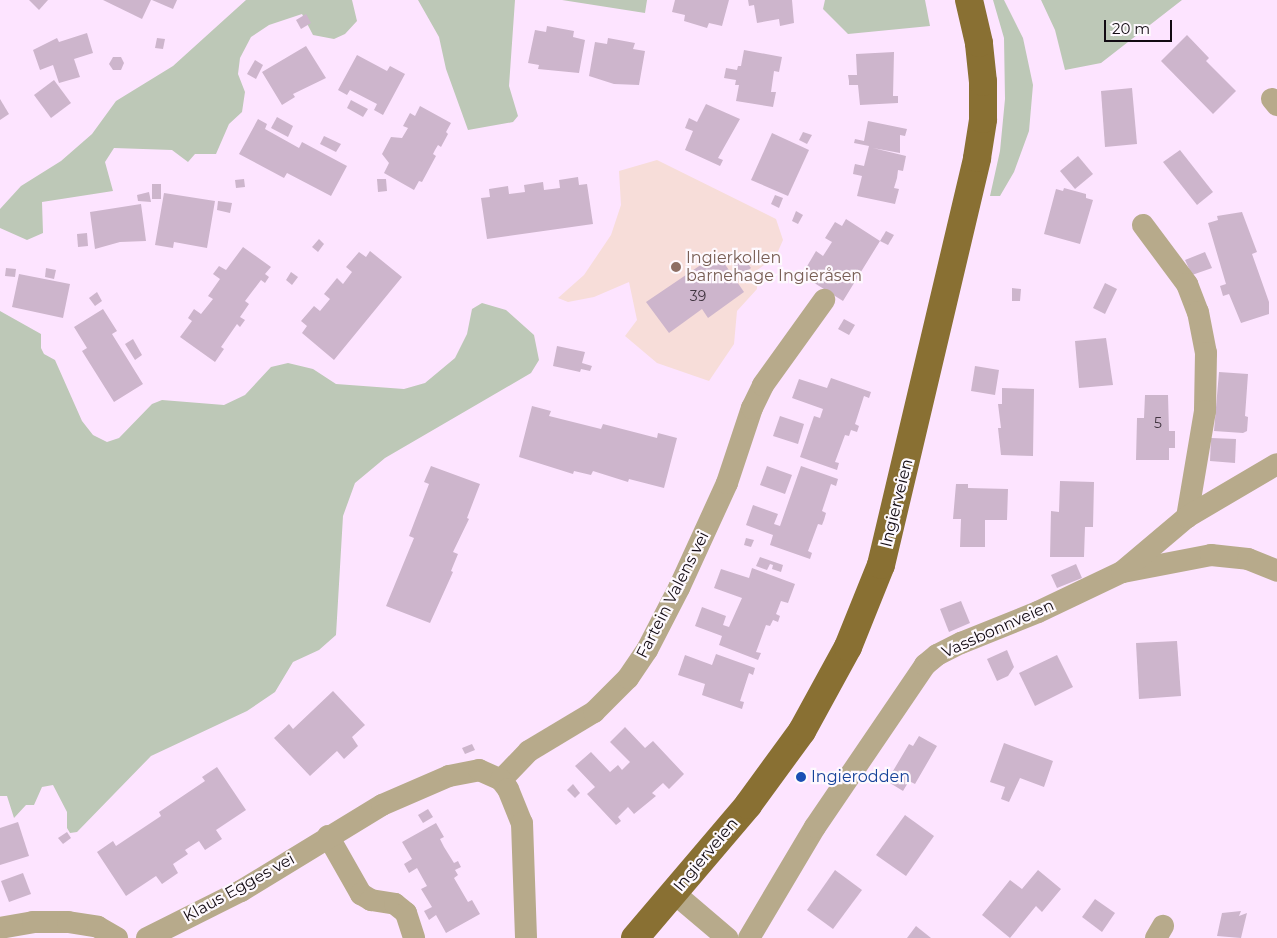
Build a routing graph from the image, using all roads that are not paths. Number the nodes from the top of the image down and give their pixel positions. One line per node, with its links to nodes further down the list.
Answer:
1 (968, 0): 10 (main road, Ingierveien)
2 (1143, 225): 5 (street)
3 (824, 300): 8 (street, Fartein Valens vei)
4 (1277, 464): 5 (street, Vassbonnveien)
5 (1187, 517): 7 (street, Vassbonnveien)
6 (1277, 571): 7 (street, Vassbonnveien)
7 (1122, 572): 18 (street, Vassbonnveien)
8 (501, 780): 9 (street, Klaus Egges vei); 15 (street)
9 (328, 836): 13 (street, Klaus Egges vei); 14 (street)
10 (674, 893): 16 (main road, Ingierveien); 17 (street)
11 (0, 928): 12 (street)
12 (117, 938)
13 (147, 938)
14 (414, 938)
15 (526, 938)
16 (635, 938)
17 (727, 938)
18 (749, 938)

